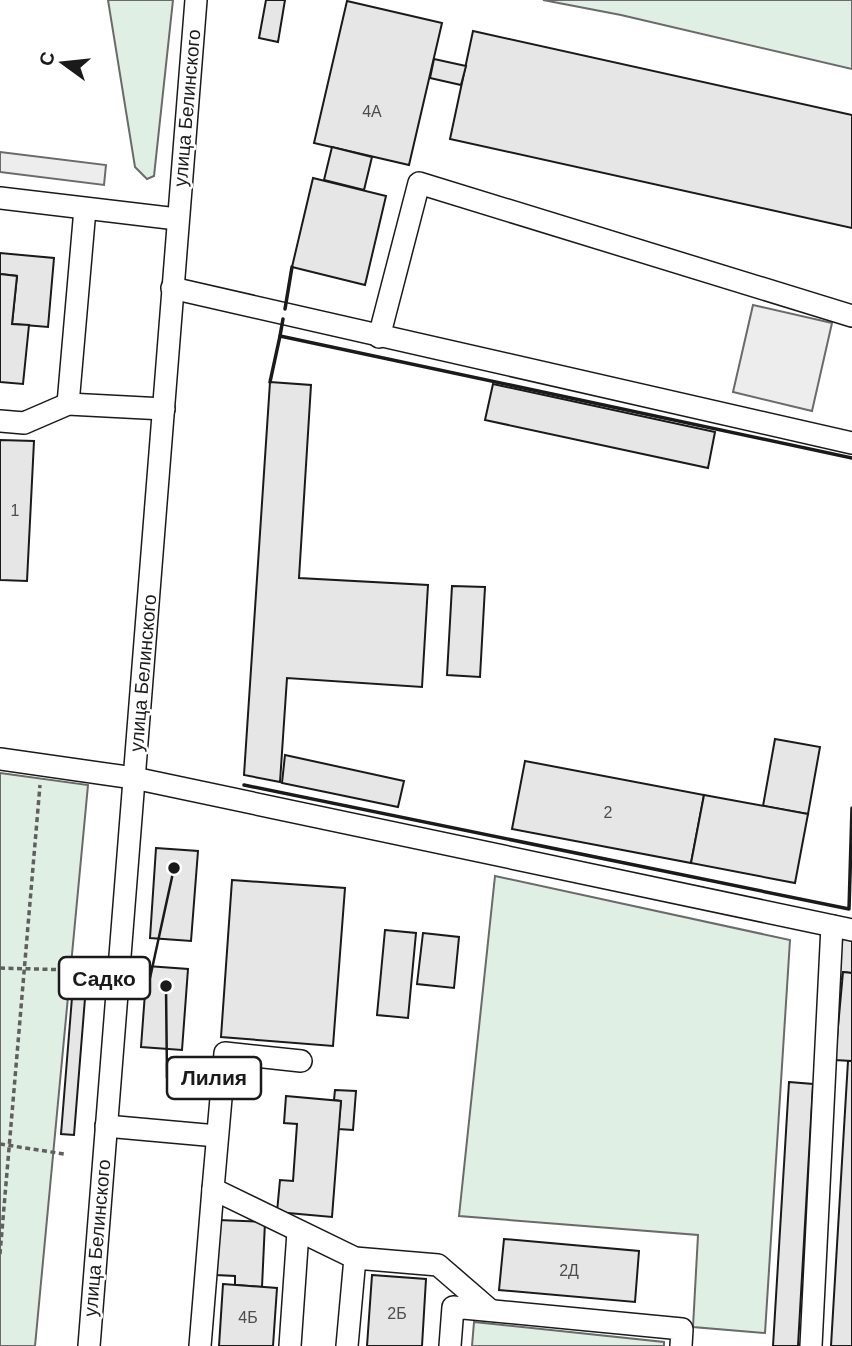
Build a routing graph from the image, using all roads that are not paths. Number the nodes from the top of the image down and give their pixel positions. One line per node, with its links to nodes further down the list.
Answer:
1 (196, 0): 4 (street, улица Белинского)
2 (0, 198): 3 (street)
3 (85, 209): 4 (street); 8 (street)
4 (177, 219): 5 (street, улица Белинского)
5 (172, 288): 7 (street); 9 (street, улица Белинского)
6 (852, 316): 7 (street)
7 (379, 337): 11 (street)
8 (68, 404): 9 (street); 10 (street)
9 (163, 409): 13 (street, улица Белинского)
10 (0, 421)
11 (852, 443)
12 (0, 759): 13 (street)
13 (134, 778): 14 (street); 16 (street, улица Белинского)
14 (842, 928): 28 (street)
15 (301, 1061): 17 (street)
16 (106, 1126): 17 (street); 22 (street, улица Белинского)
17 (217, 1136): 18 (street)
18 (214, 1189): 19 (street); 23 (street)
19 (298, 1232): 20 (street); 24 (street)
20 (355, 1258): 21 (street); 25 (street)
21 (490, 1310): 26 (street); 27 (street)
22 (89, 1346)
23 (200, 1346)
24 (290, 1346)
25 (347, 1346)
26 (450, 1346)
27 (681, 1346)
28 (811, 1346)

